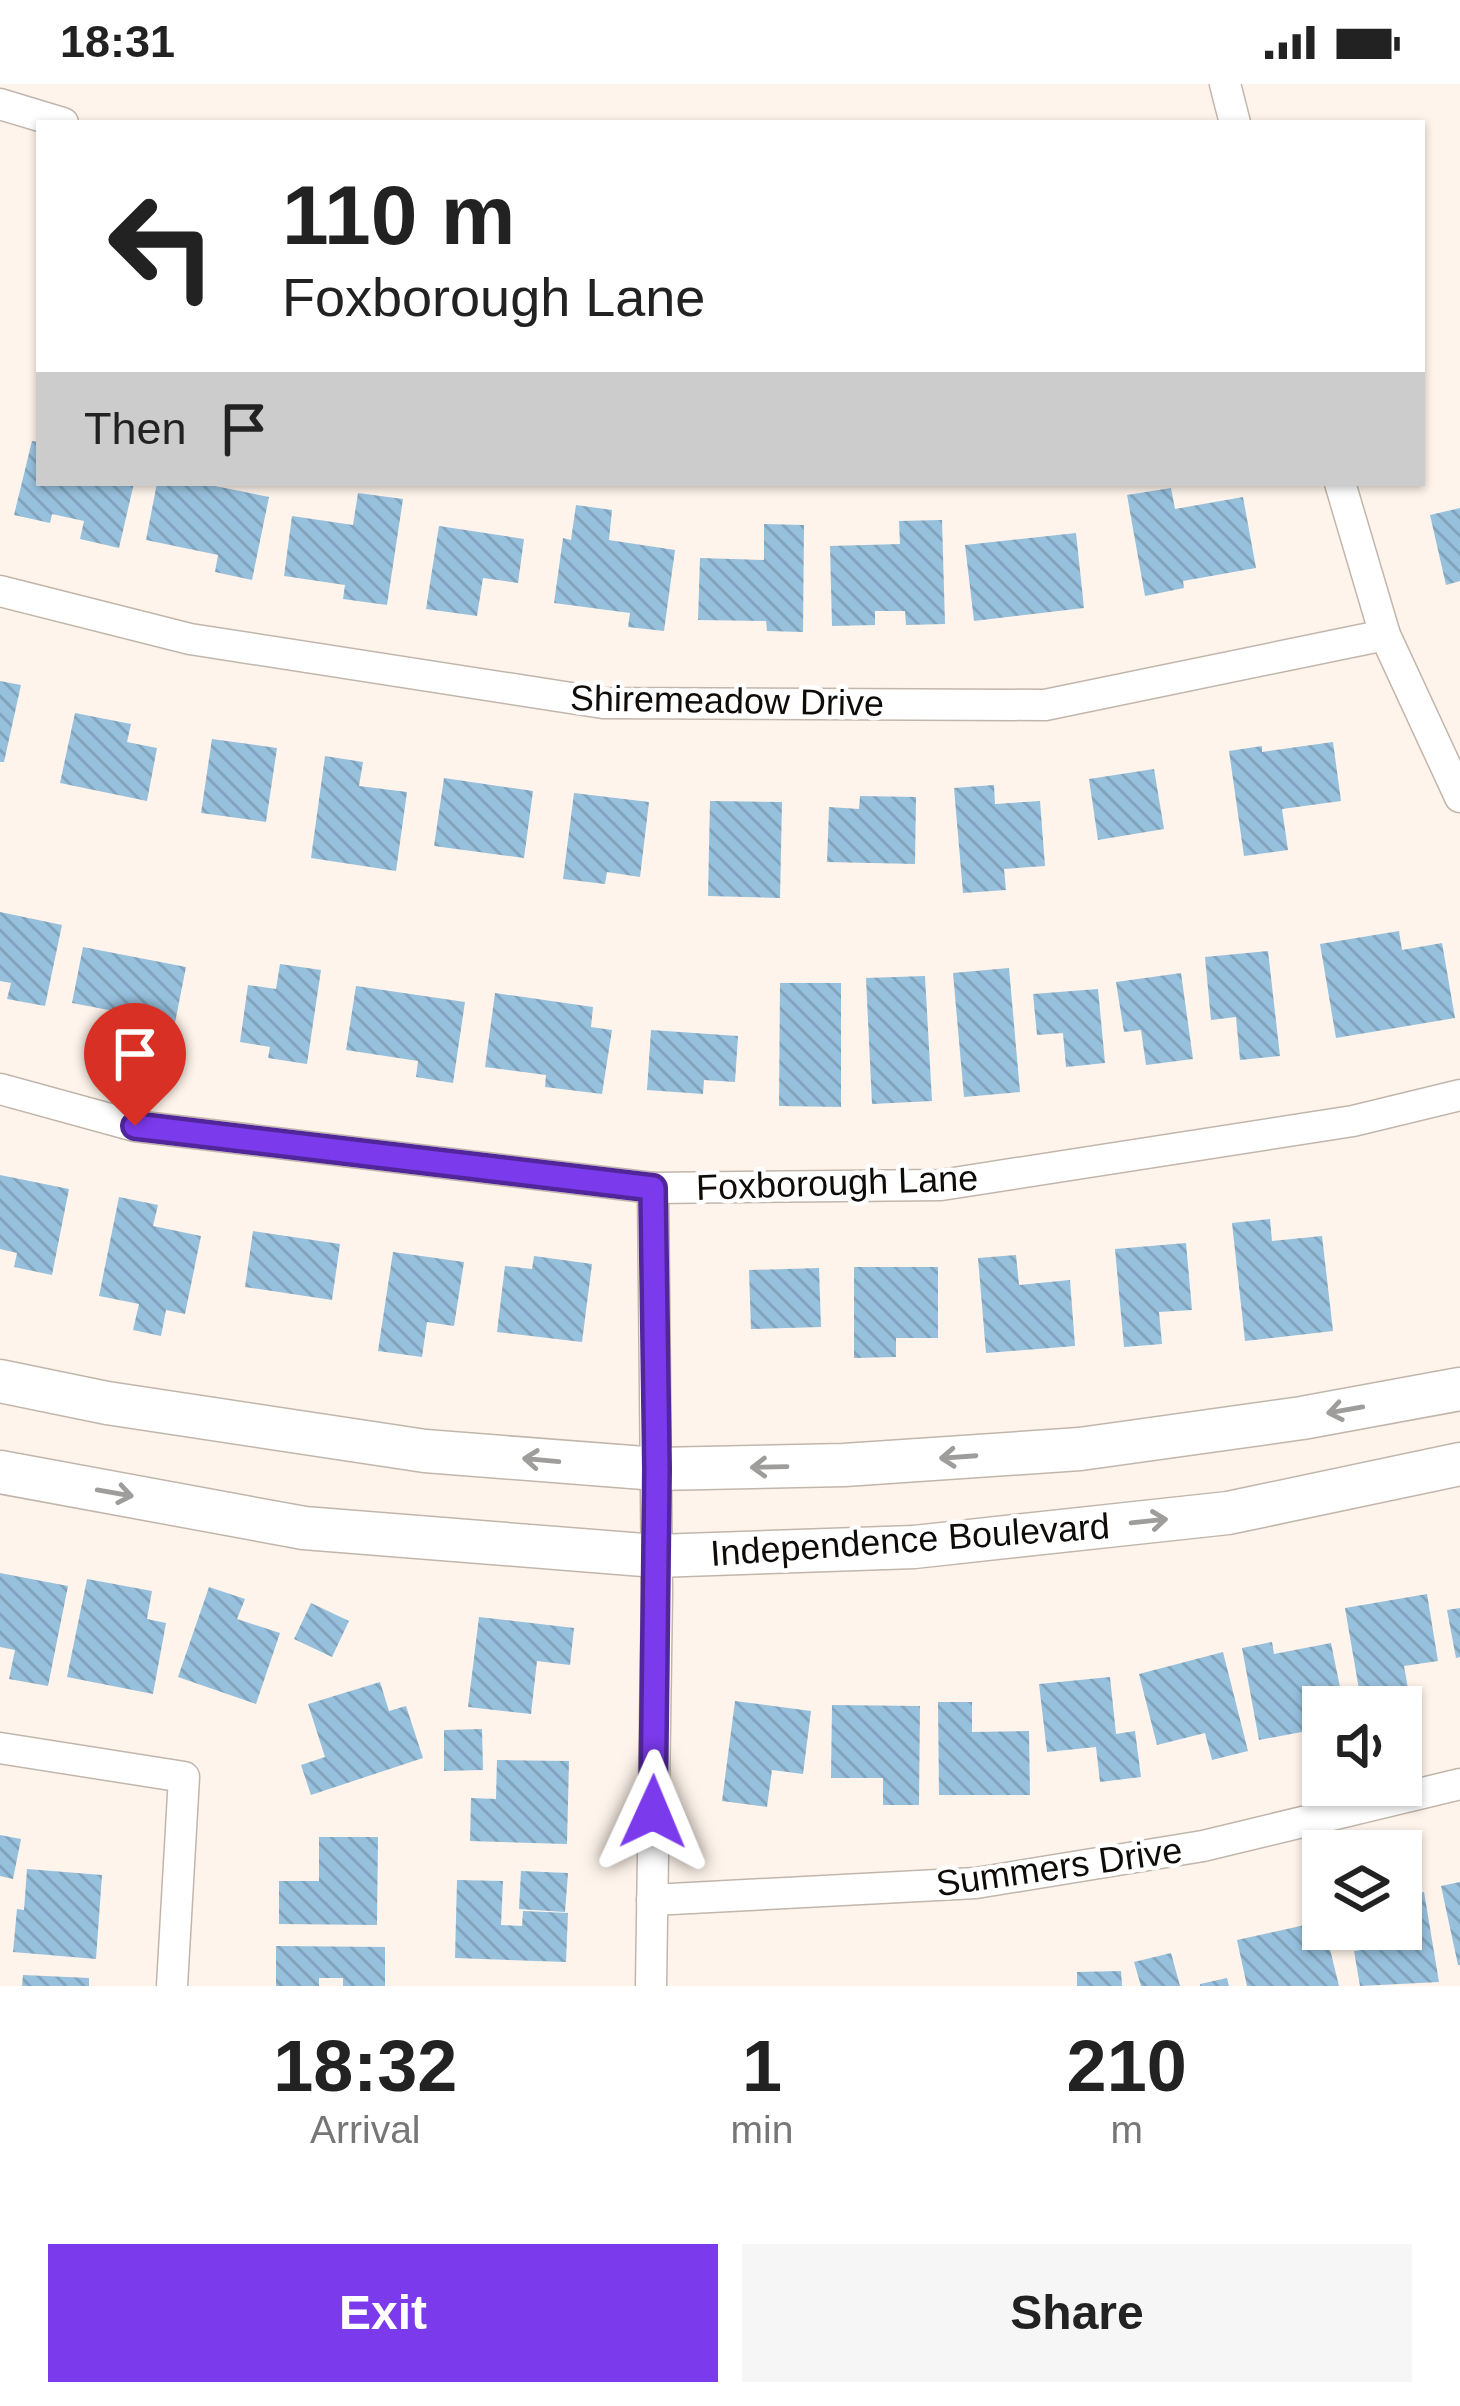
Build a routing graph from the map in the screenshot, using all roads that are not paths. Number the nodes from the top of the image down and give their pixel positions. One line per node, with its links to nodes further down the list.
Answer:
1 (1225, 84): 4 (street)
2 (0, 104): 3 (street)
3 (53, 120)
4 (1234, 120)
5 (1341, 486): 7 (street)
6 (0, 591): 7 (street, Shiremeadow Drive)
7 (1385, 635): 8 (street)
8 (1460, 797)
9 (0, 1089): 11 (street, Foxborough Lane)
10 (1460, 1095): 11 (street, Foxborough Lane)
11 (653, 1188): 15 (street)
12 (0, 1381): 15 (main road, one-way to 12)
13 (1460, 1389): 15 (main road, one-way to 15)
14 (1460, 1464): 17 (main road, Independence Boulevard, one-way to 14)
15 (657, 1469): 17 (street)
16 (0, 1472): 17 (main road, Independence Boulevard, one-way to 17)
17 (656, 1556): 20 (street)
18 (0, 1748): 21 (street)
19 (1460, 1784): 20 (street, Summers Drive)
20 (652, 1900): 22 (street)
21 (172, 1986)
22 (651, 1986)

